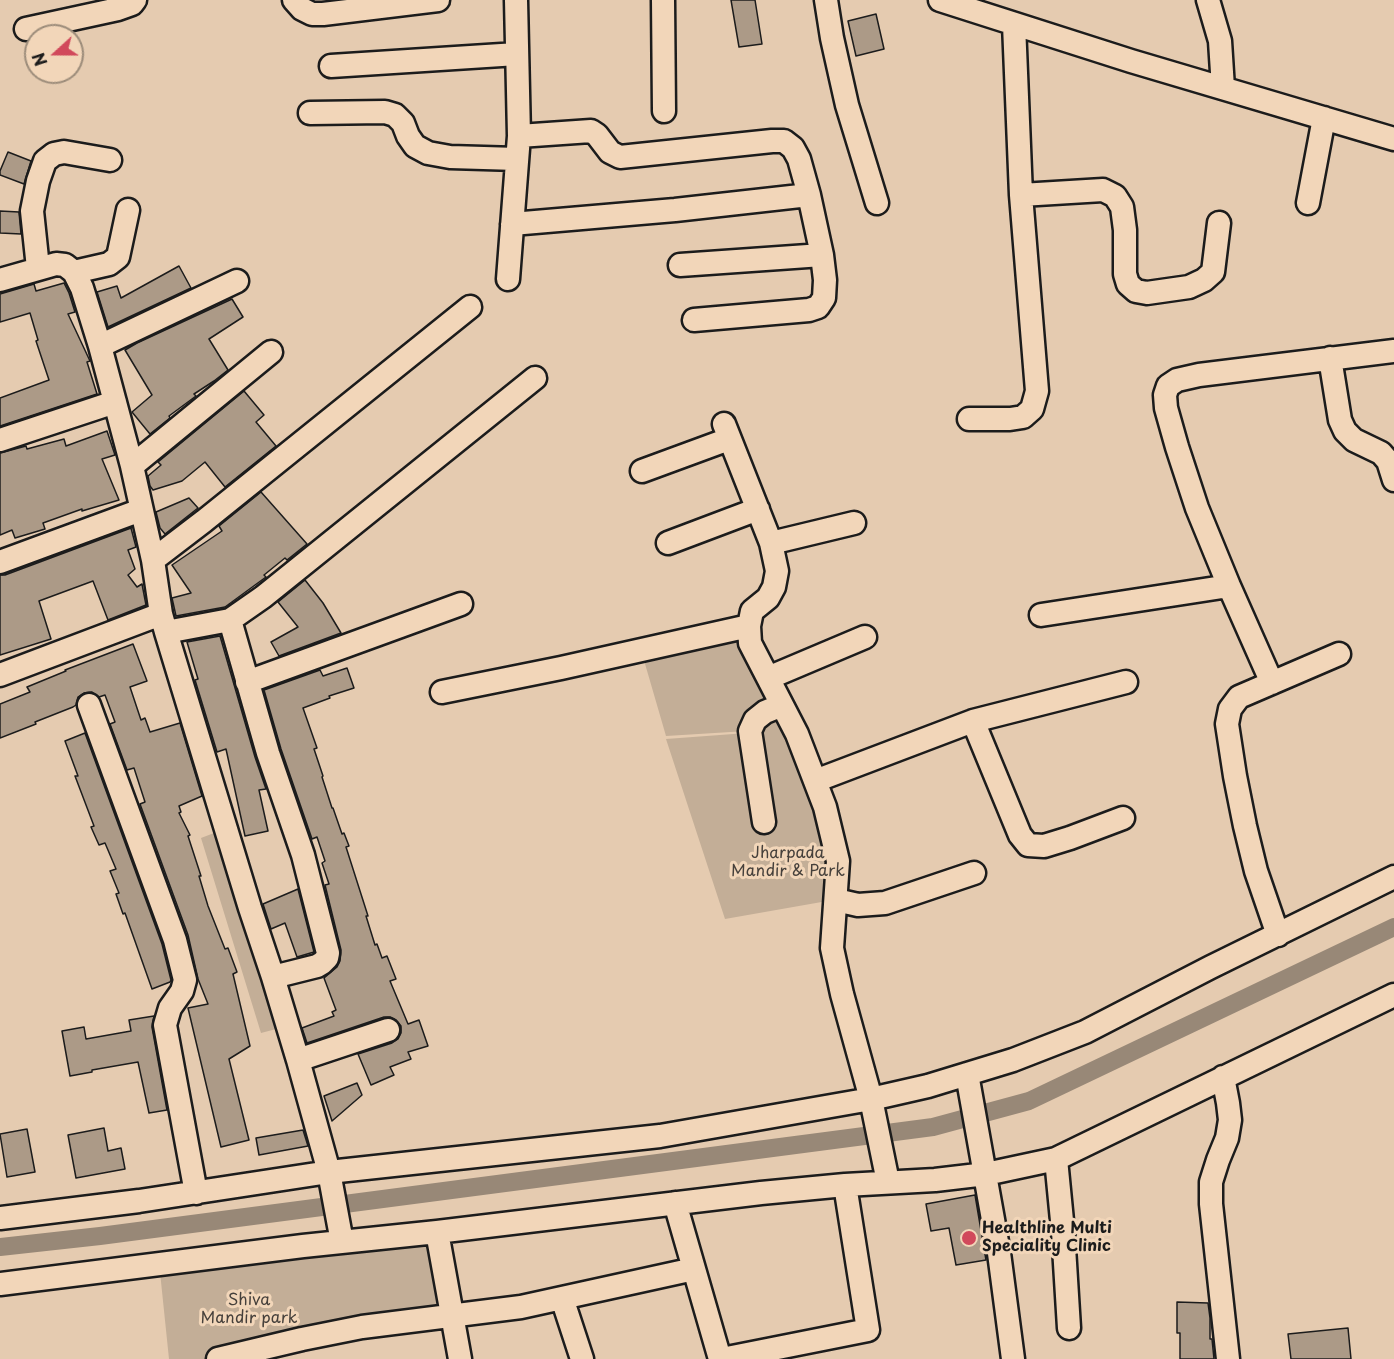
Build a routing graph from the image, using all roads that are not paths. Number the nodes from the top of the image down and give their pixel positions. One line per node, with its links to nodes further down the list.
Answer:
1 (135, 0): 9 (street)
2 (294, 0): 3 (street)
3 (438, 0)
4 (516, 0): 11 (street)
5 (663, 0): 14 (street)
6 (826, 0): 23 (street)
7 (940, 0): 10 (street)
8 (1210, 0): 13 (street)
9 (45, 24)
10 (1014, 24): 13 (street); 22 (street)
11 (517, 54): 12 (street); 17 (street)
12 (331, 66)
13 (1223, 88): 16 (street)
14 (664, 111)
15 (310, 113): 19 (street)
16 (1324, 118): 18 (street); 24 (street)
17 (519, 136): 19 (street); 21 (street)
18 (1394, 139)
19 (517, 159): 27 (street)
20 (110, 160): 30 (street)
21 (809, 195): 27 (street); 28 (street)
22 (1021, 195): 26 (street); 43 (street)
23 (877, 203)
24 (1308, 203)
25 (128, 210): 31 (street)
26 (1219, 222)
27 (512, 224): 32 (street)
28 (822, 255): 29 (street); 36 (street)
29 (680, 265)
30 (38, 268): 31 (street); 33 (street)
31 (74, 272): 37 (street)
32 (508, 279)
33 (0, 280)
34 (237, 281): 37 (street)
35 (470, 307): 53 (street)
36 (694, 320)
37 (100, 346): 42 (street)
38 (1394, 351): 40 (street)
39 (271, 352): 45 (street)
40 (1330, 358): 47 (street); 55 (street)
41 (535, 378): 58 (street)
42 (115, 402): 44 (street); 45 (street)
43 (969, 420)
44 (0, 440)
45 (132, 466): 49 (street)
46 (642, 471): 48 (street)
47 (1394, 480)
48 (758, 508): 51 (street); 52 (street)
49 (141, 510): 53 (street); 54 (street)
50 (854, 523): 52 (street)
51 (668, 543)
52 (771, 543): 60 (street)
53 (153, 560): 59 (street)
54 (0, 562)
55 (1229, 586): 57 (street); 67 (street)
56 (461, 604): 65 (street)
57 (1041, 615)
58 (230, 620): 59 (street); 65 (street)
59 (164, 623): 63 (street); 79 (street)
60 (749, 626): 64 (street); 68 (street)
61 (865, 637): 64 (street)
62 (1339, 654): 67 (street)
63 (0, 675)
64 (768, 678): 70 (street)
65 (247, 682): 79 (street)
66 (1126, 682): 71 (street)
67 (1272, 683): 78 (street)
68 (442, 692)
69 (89, 705): 91 (street)
70 (782, 705): 72 (street); 74 (street)
71 (973, 721): 72 (street); 73 (street)
72 (815, 781): 77 (street)
73 (1123, 818)
74 (764, 822)
75 (974, 873): 77 (street)
76 (1394, 877): 78 (street)
77 (836, 900): 85 (street)
78 (1278, 935): 83 (street)
79 (273, 977): 82 (street)
80 (1394, 995): 84 (street)
81 (388, 1030): 82 (street)
82 (298, 1060): 87 (street)
83 (967, 1074): 85 (street); 88 (street)
84 (1223, 1077): 86 (street); 106 (street)
85 (873, 1109): 87 (street); 89 (street)
86 (1056, 1159): 88 (street); 100 (street)
87 (329, 1173): 91 (street); 95 (street)
88 (986, 1174): 89 (street); 105 (street)
89 (888, 1182): 90 (street)
90 (845, 1185): 92 (street); 104 (street)
91 (196, 1193): 93 (street)
92 (675, 1203): 94 (street); 96 (street)
93 (0, 1218)
94 (437, 1232): 95 (street); 99 (street)
95 (342, 1241): 97 (street)
96 (694, 1269): 98 (street); 104 (street)
97 (0, 1284)
98 (562, 1298): 99 (street); 103 (street)
99 (452, 1316): 101 (street); 102 (street)
100 (1069, 1328)
101 (218, 1359)
102 (460, 1359)
103 (582, 1359)
104 (721, 1359)
105 (1013, 1359)
106 (1228, 1359)

